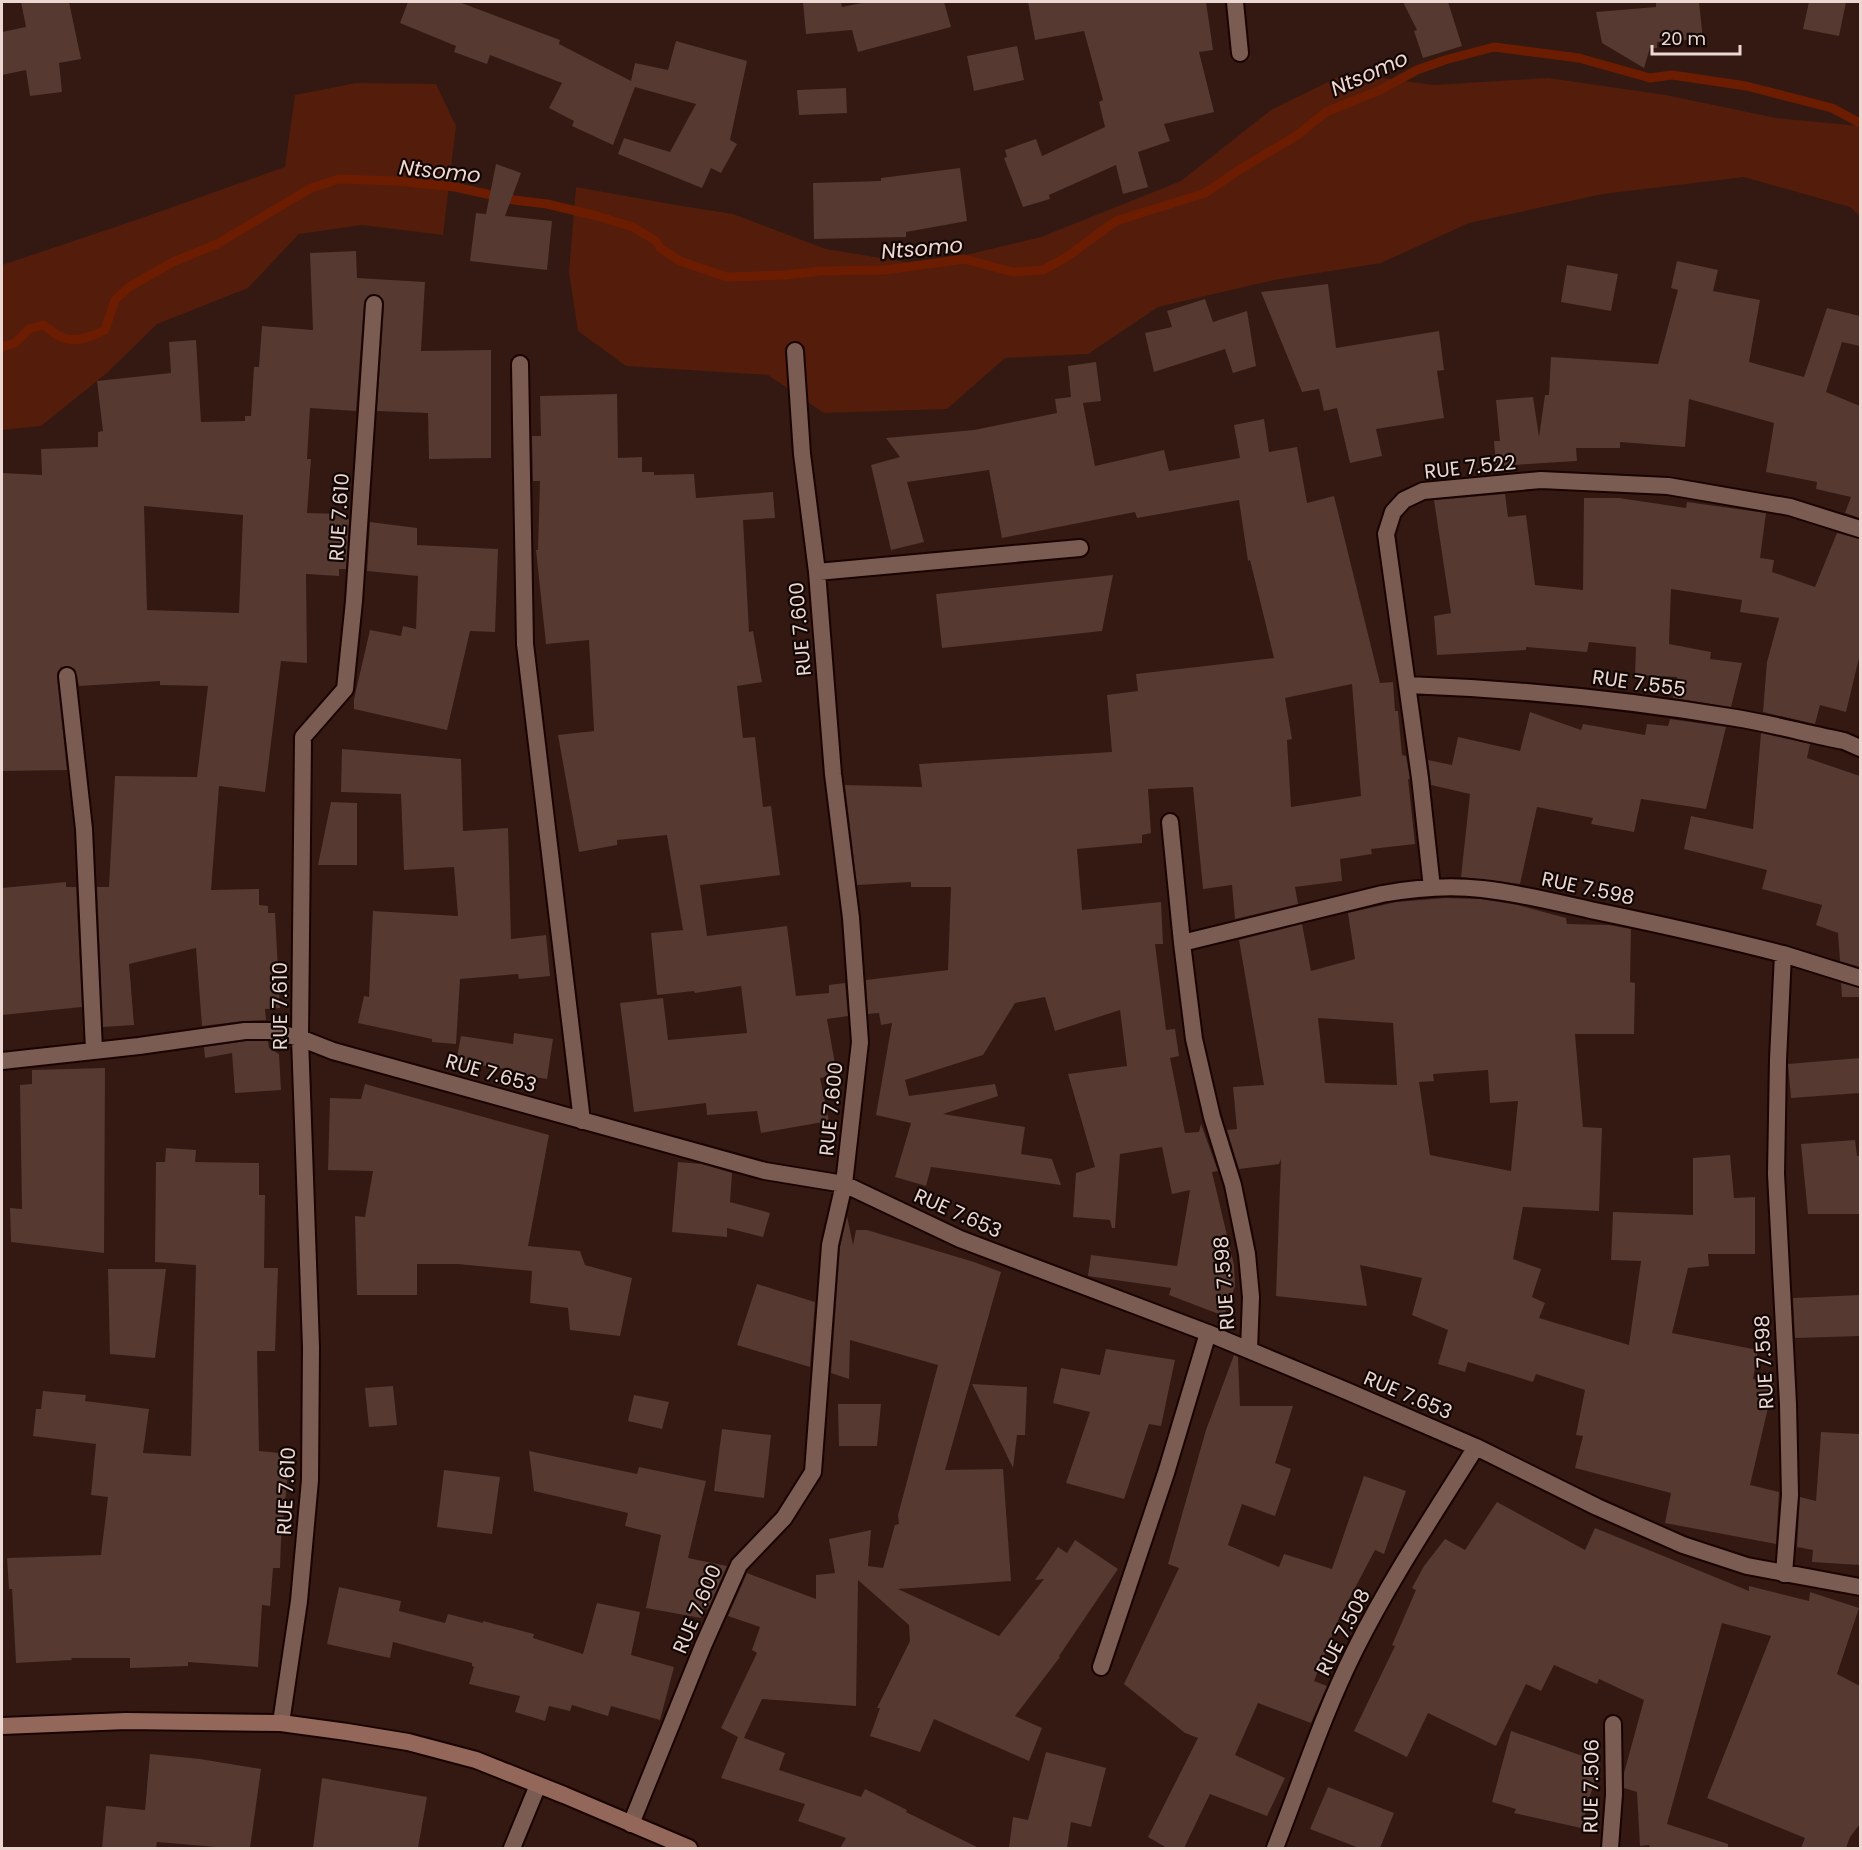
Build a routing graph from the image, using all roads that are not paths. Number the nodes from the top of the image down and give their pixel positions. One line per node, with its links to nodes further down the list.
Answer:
1 (1235, 2): 2 (street)
2 (1240, 53)
3 (374, 304): 17 (street, RUE 7.610)
4 (795, 351): 8 (street, RUE 7.600)
5 (520, 364): 20 (street)
6 (1860, 530): 10 (street, RUE 7.522)
7 (1080, 548): 8 (street)
8 (817, 572): 21 (street, RUE 7.600)
9 (67, 676): 18 (street)
10 (1408, 685): 11 (street, RUE 7.555); 13 (street, RUE 7.522)
11 (1860, 748)
12 (1170, 822): 14 (street)
13 (1432, 888): 14 (street, RUE 7.598); 15 (street, RUE 7.598)
14 (1182, 943): 23 (street, RUE 7.598)
15 (1783, 954): 16 (street); 25 (street, RUE 7.598)
16 (1860, 978)
17 (300, 1038): 18 (street, RUE 7.653); 20 (street, RUE 7.653); 28 (street, RUE 7.610)
18 (94, 1050): 19 (street, RUE 7.653)
19 (2, 1061)
20 (582, 1121): 21 (street, RUE 7.653)
21 (844, 1184): 22 (street, RUE 7.653); 32 (street, RUE 7.600)
22 (1208, 1333): 23 (street, RUE 7.653); 27 (street)
23 (1249, 1350): 24 (street, RUE 7.653)
24 (1476, 1447): 25 (street, RUE 7.653); 35 (street, RUE 7.508)
25 (1784, 1574): 26 (street, RUE 7.653)
26 (1860, 1587)
27 (1101, 1667)
28 (282, 1724): 30 (main road); 31 (main road)
29 (1613, 1724): 36 (street, RUE 7.506)
30 (2, 1726)
31 (538, 1785): 32 (main road); 33 (street)
32 (631, 1824): 34 (main road)
33 (512, 1848)
34 (689, 1848)
35 (1275, 1848)
36 (1610, 1848)

